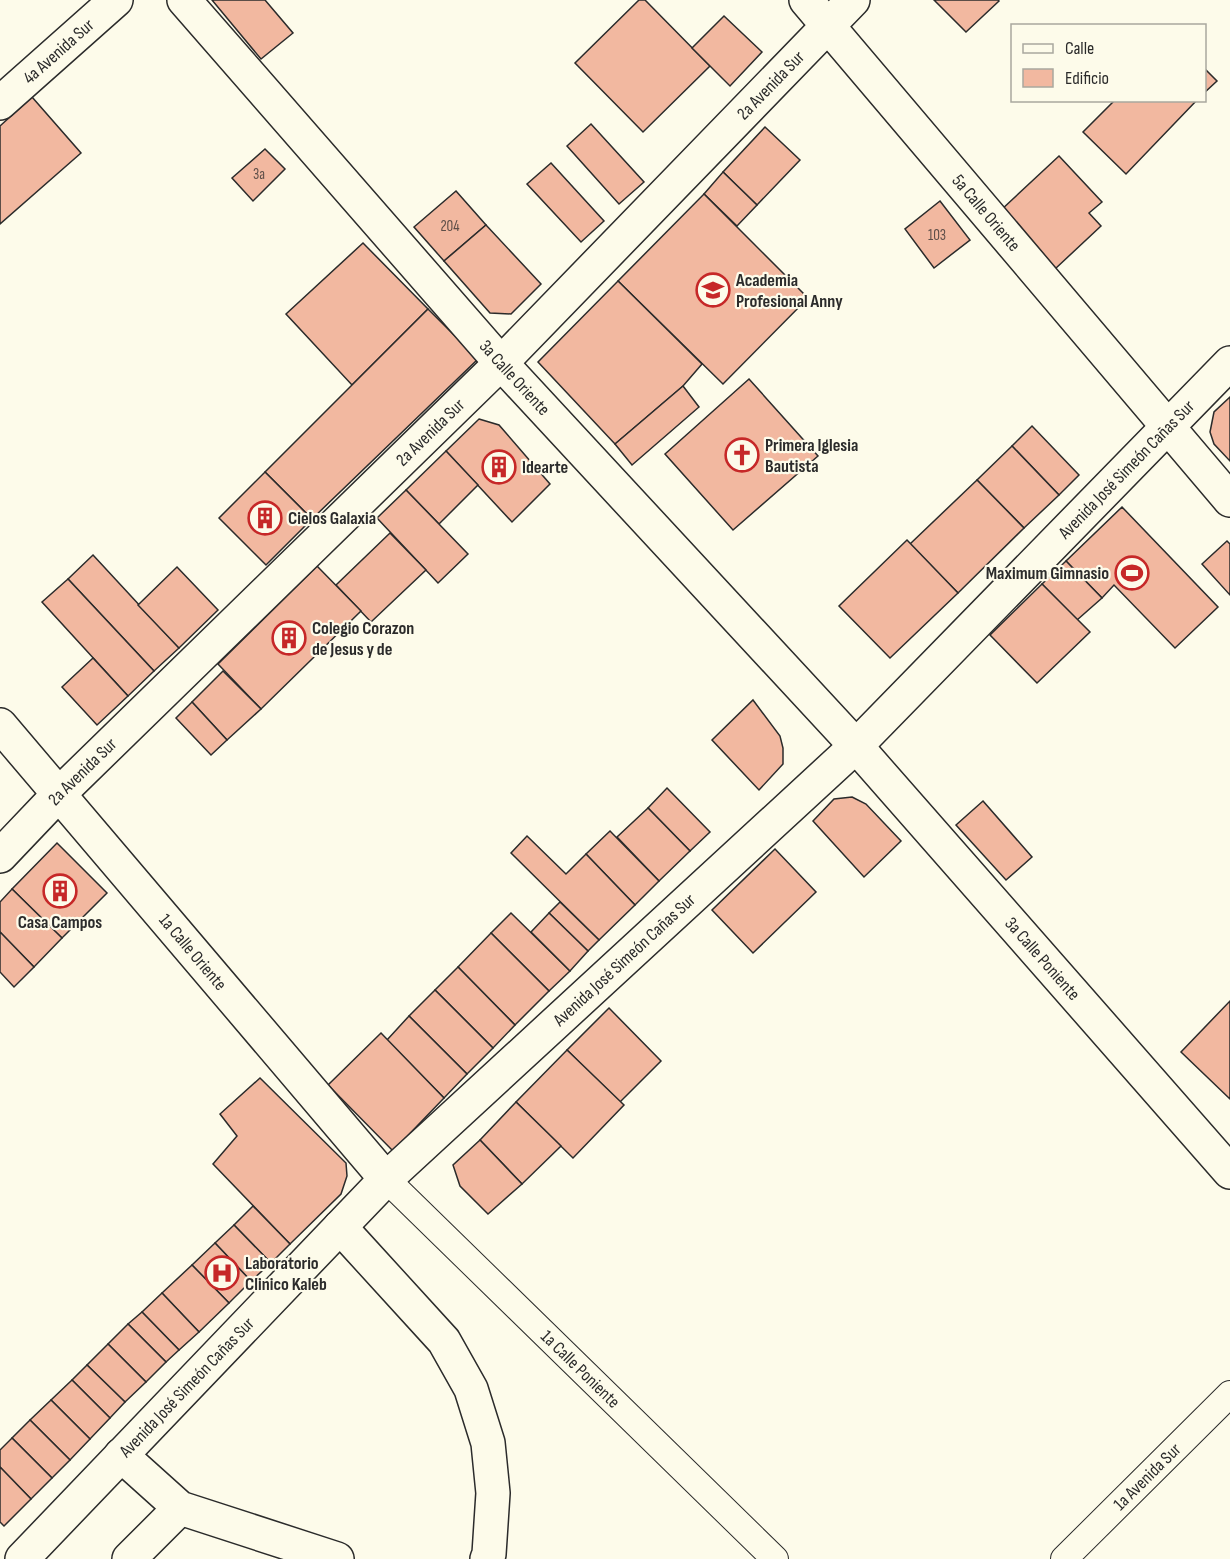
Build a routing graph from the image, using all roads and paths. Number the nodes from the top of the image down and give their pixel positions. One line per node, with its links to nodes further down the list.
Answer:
1 (116, 0): 6 (street, 4a Avenida Sur)
2 (184, 0): 7 (street, 3a Calle Oriente)
3 (806, 0): 5 (street, 5a Calle Oriente)
4 (854, 0): 5 (street, 2a Avenida Sur)
5 (827, 25): 7 (street, 2a Avenida Sur); 9 (street, 5a Calle Oriente)
6 (0, 103)
7 (501, 363): 12 (street, 3a Calle Oriente); 13 (street, 2a Avenida Sur)
8 (1230, 363): 9 (street, Avenida José Simeón Cañas Sur)
9 (1168, 426): 10 (street, 5a Calle Oriente); 12 (street, Avenida José Simeón Cañas Sur)
10 (1230, 500)
11 (0, 725): 13 (street, 1a Calle Oriente)
12 (856, 746): 15 (street, 3a Calle Poniente); 16 (street, Avenida José Simeón Cañas Sur)
13 (59, 794): 14 (street, 2a Avenida Sur); 16 (street, 1a Calle Oriente)
14 (0, 856)
15 (1230, 1172)
16 (386, 1179): 17 (street, Avenida José Simeón Cañas Sur); 25 (street, 1a Calle Poniente)
17 (340, 1227): 19 (street, Avenida José Simeón Cañas Sur); 21 (street)
18 (1230, 1394): 26 (street, 1a Avenida Sur)
19 (121, 1455): 20 (street); 22 (street, Avenida José Simeón Cañas Sur)
20 (180, 1508): 23 (street); 24 (street)
21 (491, 1557)
22 (22, 1559)
23 (129, 1559)
24 (337, 1559)
25 (775, 1559)
26 (1064, 1559)

